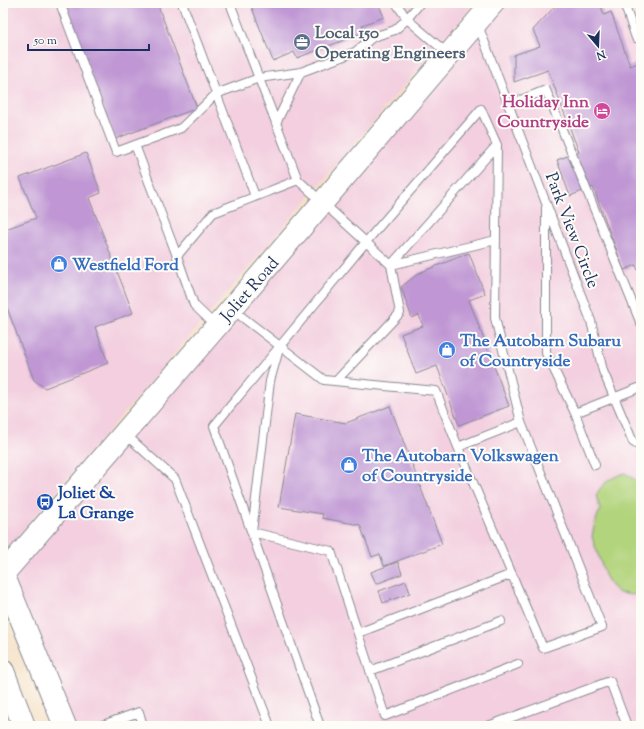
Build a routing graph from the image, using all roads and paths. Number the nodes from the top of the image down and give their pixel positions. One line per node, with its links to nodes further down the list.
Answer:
1 (60, 3): 17 (lane)
2 (182, 3): 14 (lane)
3 (230, 3): 13 (lane)
4 (396, 3): 8 (lane)
5 (420, 3): 8 (lane)
6 (493, 3): 9 (main road, Joliet Road)
7 (624, 3): 10 (lane)
8 (408, 19): 11 (lane); 12 (lane)
9 (477, 22): 11 (main road, Joliet Road); 15 (lane, Park View Circle)
10 (641, 36)
11 (449, 54): 22 (main road, Joliet Road)
12 (301, 72): 13 (lane); 16 (lane)
13 (259, 78): 14 (lane); 16 (lane)
14 (216, 94): 17 (lane); 20 (lane)
15 (508, 105): 21 (lane, Park View Circle); 28 (lane)
16 (276, 123): 19 (lane)
17 (135, 145): 25 (lane)
18 (497, 145): 23 (lane); 24 (lane); 26 (lane)
19 (298, 180): 20 (lane); 22 (lane)
20 (255, 196): 25 (lane)
21 (546, 202): 33 (lane, Park View Circle); 34 (lane)
22 (322, 203): 24 (lane); 27 (main road, Joliet Road)
23 (496, 240): 26 (lane); 35 (lane)
24 (366, 242): 26 (lane); 30 (lane)
25 (177, 256): 29 (lane)
26 (391, 265): 31 (lane)
27 (232, 309): 29 (main road, Joliet Road); 30 (lane)
28 (641, 324)
29 (216, 327): 36 (main road, Joliet Road)
30 (280, 345): 31 (lane); 40 (lane); 40 (lane)
31 (336, 382): 37 (lane)
32 (641, 388): 33 (lane)
33 (614, 397): 34 (lane); 38 (lane, Park View Circle)
34 (575, 413): 39 (lane)
35 (521, 422): 37 (lane); 42 (lane)
36 (124, 434): 41 (main road, Joliet Road); 53 (lane)
37 (458, 447): 42 (lane)
38 (641, 447)
39 (595, 465)
40 (252, 532): 44 (lane); 54 (lane)
41 (3, 574): 50 (main road)
42 (512, 574): 44 (lane)
43 (501, 621): 46 (lane)
44 (358, 633): 46 (lane)
45 (518, 664): 46 (lane)
46 (370, 670)
47 (3, 671): 48 (main road)
48 (7, 691): 49 (main road)
49 (24, 726)
50 (65, 726)
51 (100, 726): 52 (lane)
52 (143, 726)
53 (270, 726)
54 (320, 726)
55 (488, 726): 56 (lane)
56 (627, 726)

